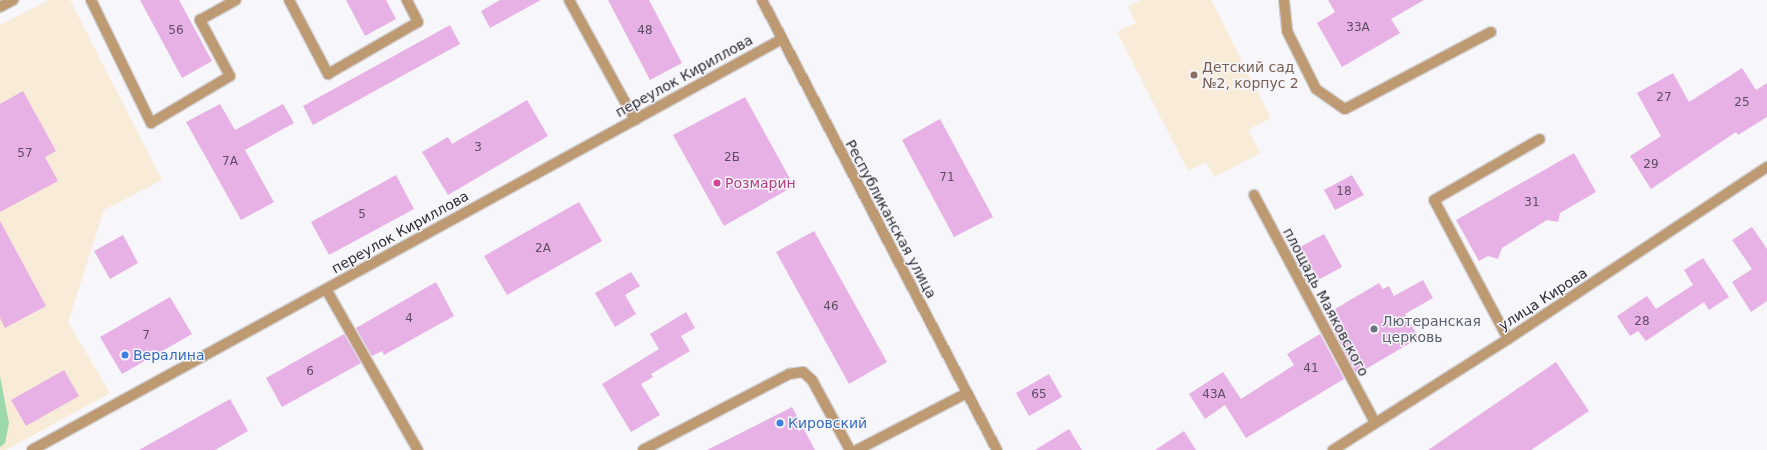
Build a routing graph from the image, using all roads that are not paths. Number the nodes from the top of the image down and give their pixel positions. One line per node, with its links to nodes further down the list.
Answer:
1 (13, 0): 9 (street)
2 (91, 0): 3 (street)
3 (236, 0)
4 (289, 0): 5 (street)
5 (407, 0)
6 (569, 0): 12 (street)
7 (762, 0): 11 (street, Республиканская улица)
8 (1284, 0): 10 (street)
9 (0, 7)
10 (1491, 32)
11 (782, 39): 12 (street, переулок Кириллова); 18 (street, Республиканская улица)
12 (635, 120): 16 (street, переулок Кириллова)
13 (1540, 139): 17 (street)
14 (1767, 167): 17 (street, улица Кирова)
15 (1254, 195): 19 (street, площадь Маяковского)
16 (326, 289): 20 (street, переулок Кириллова); 21 (street)
17 (1508, 339): 19 (street, улица Кирова)
18 (967, 393): 24 (street); 25 (street, Республиканская улица)
19 (1375, 423): 26 (street, улица Кирова)
20 (32, 450)
21 (418, 450)
22 (643, 450): 23 (street)
23 (850, 450)
24 (857, 450)
25 (996, 450)
26 (1333, 450)

